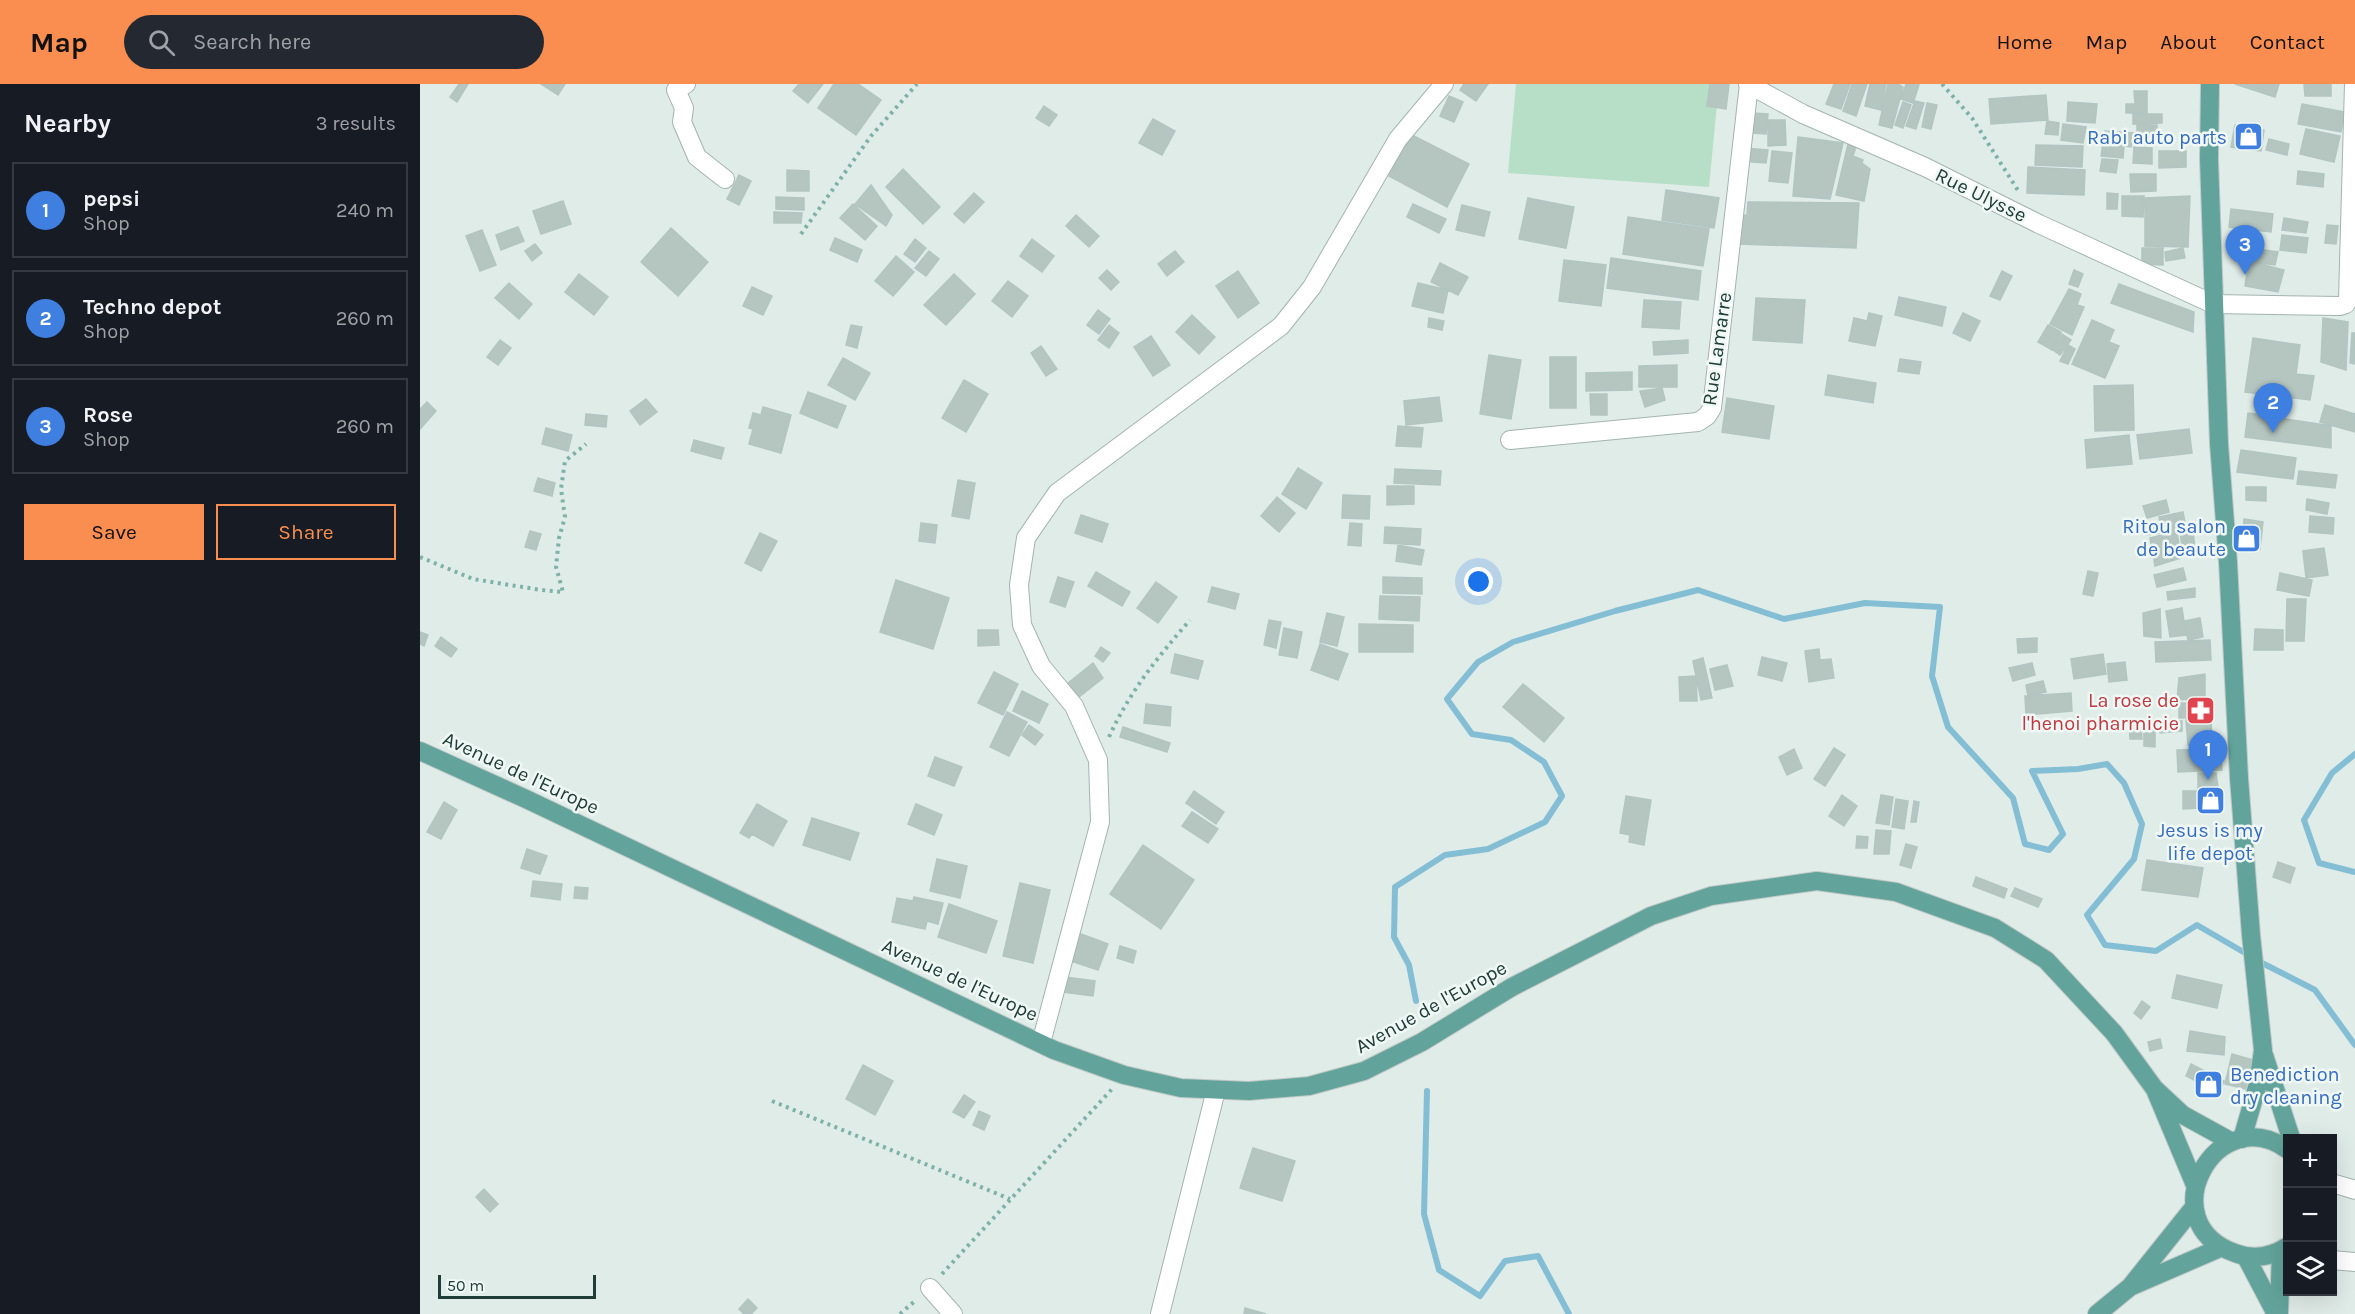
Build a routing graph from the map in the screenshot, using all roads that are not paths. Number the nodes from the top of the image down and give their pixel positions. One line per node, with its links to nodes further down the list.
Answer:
1 (686, 84): 6 (street)
2 (1444, 84): 10 (street)
3 (1749, 84): 7 (street, Rue Ulysse); 8 (street, Rue Lamarre)
4 (2210, 84): 7 (main road)
5 (2354, 84): 7 (street)
6 (725, 179)
7 (2213, 304): 11 (main road)
8 (1510, 440)
9 (420, 751): 10 (main road, Avenue de l'Europe)
10 (1041, 1043): 13 (main road, Avenue de l'Europe)
11 (2263, 1050): 14 (main road); 15 (main road)
12 (2154, 1088): 13 (main road, Avenue de l'Europe); 15 (main road, Avenue de l'Europe); 17 (main road, Avenue de l'Europe)
13 (1216, 1089): 30 (street)
14 (2290, 1134)
15 (2237, 1140): 16 (main road); 17 (main road)
16 (2283, 1146)
17 (2195, 1185): 20 (main road)
18 (2337, 1185): 19 (street)
19 (2355, 1190)
20 (2194, 1207): 21 (main road); 27 (main road)
21 (2220, 1248): 23 (main road); 27 (main road)
22 (2283, 1248): 23 (main road)
23 (2246, 1257): 32 (main road)
24 (2283, 1257): 32 (main road)
25 (2337, 1260): 26 (street)
26 (2355, 1262)
27 (2130, 1287): 31 (main road)
28 (930, 1288): 29 (street)
29 (953, 1314)
30 (1160, 1314)
31 (2097, 1314)
32 (2277, 1314)

